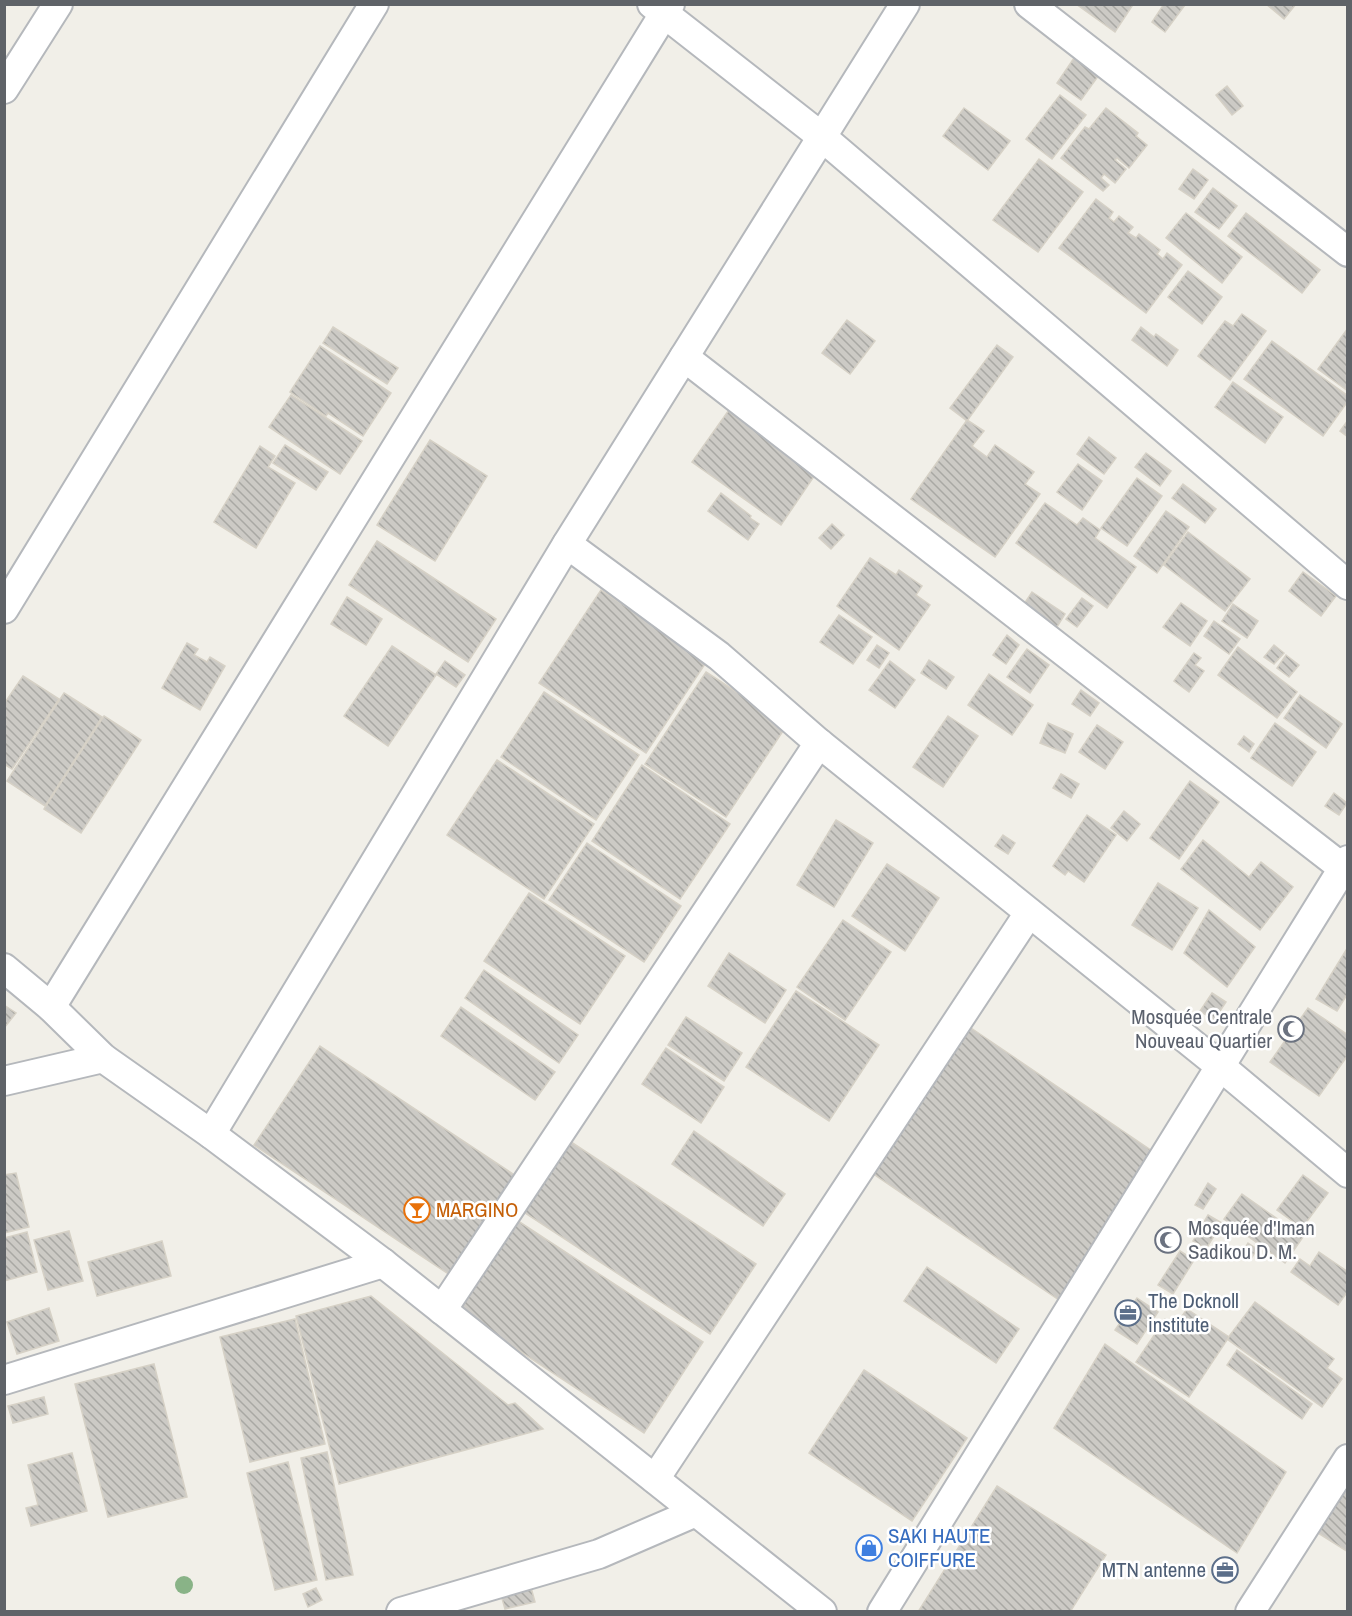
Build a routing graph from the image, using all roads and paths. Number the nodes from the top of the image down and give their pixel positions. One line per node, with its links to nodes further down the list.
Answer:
1 (58, 4): 6 (street)
2 (374, 4): 12 (street)
3 (905, 4): 7 (street)
4 (1029, 4): 8 (street)
5 (662, 8): 7 (street); 17 (street)
6 (4, 89)
7 (822, 137): 9 (street); 11 (street)
8 (1347, 252)
9 (684, 357): 10 (street); 14 (street)
10 (567, 544): 13 (street); 21 (street)
11 (1347, 585)
12 (4, 609)
13 (819, 743): 15 (street); 24 (street)
14 (1346, 866): 19 (street)
15 (1029, 913): 19 (street); 27 (street)
16 (4, 968): 17 (street)
17 (51, 1007): 18 (street)
18 (104, 1058): 20 (street); 21 (street)
19 (1220, 1065): 22 (street); 31 (street)
20 (4, 1081)
21 (211, 1134): 23 (street)
22 (1347, 1173)
23 (383, 1263): 24 (street); 25 (street)
24 (442, 1310): 27 (street)
25 (4, 1380)
26 (1347, 1459): 32 (street)
27 (655, 1479): 28 (street)
28 (696, 1512): 29 (street); 30 (street)
29 (401, 1611)
30 (822, 1611)
31 (882, 1611)
32 (1250, 1611)

